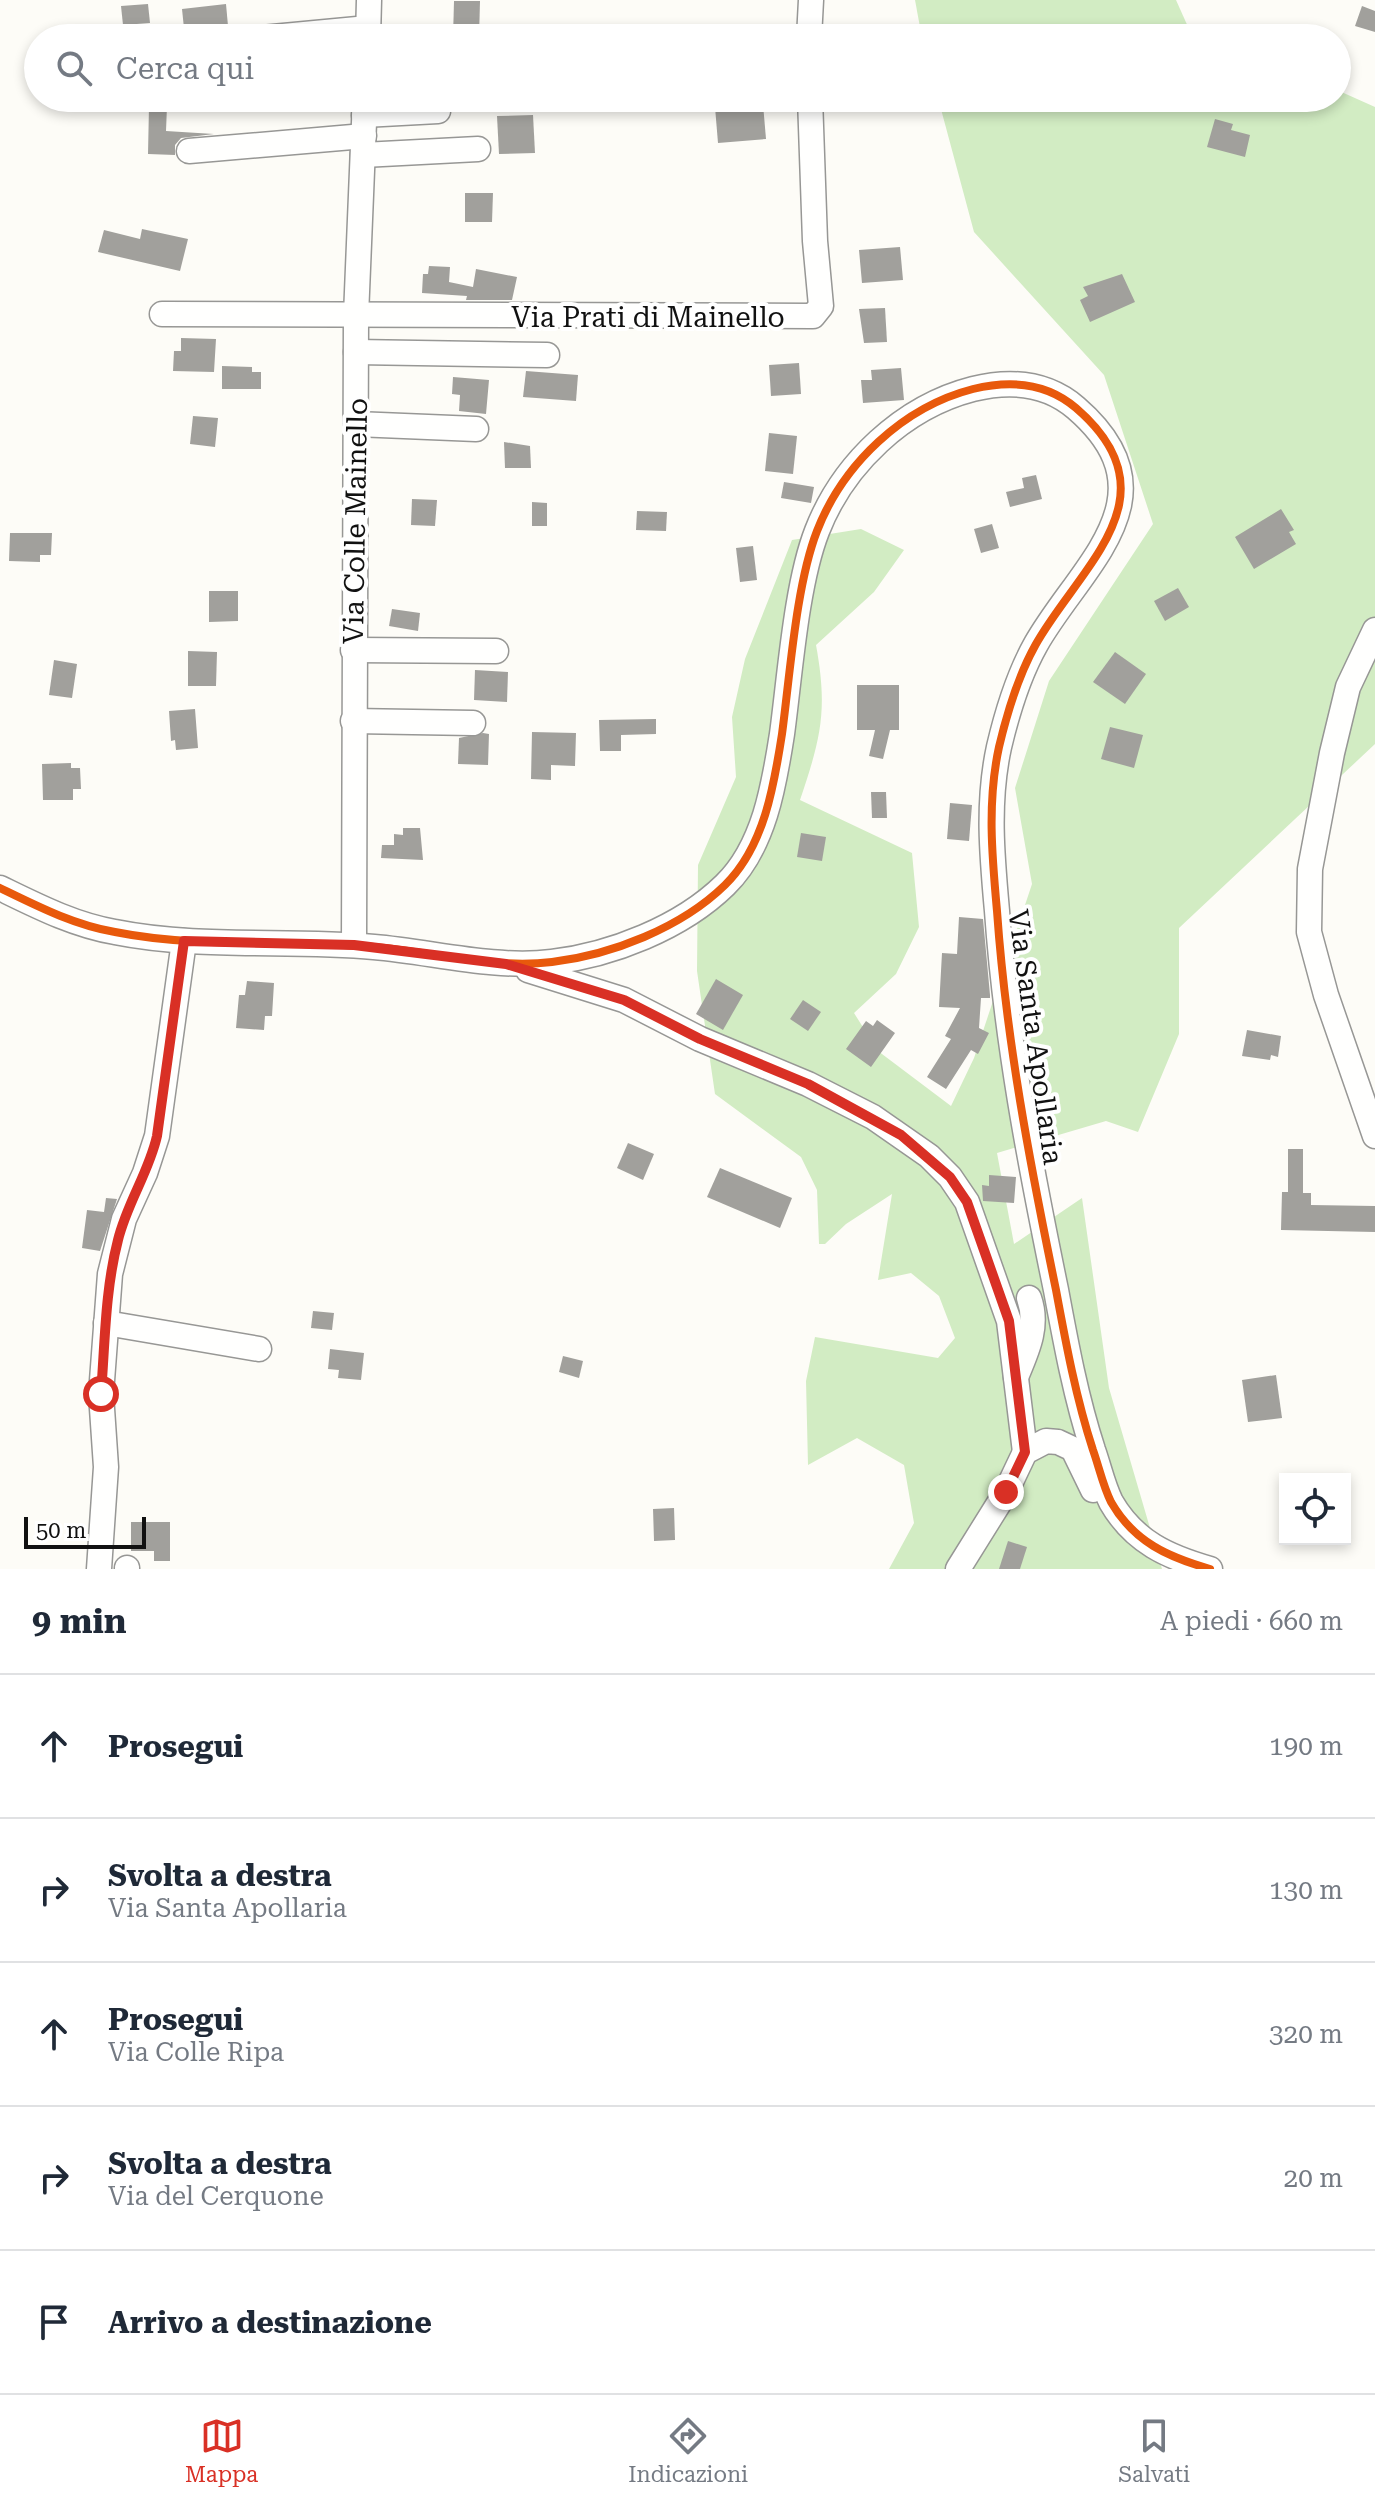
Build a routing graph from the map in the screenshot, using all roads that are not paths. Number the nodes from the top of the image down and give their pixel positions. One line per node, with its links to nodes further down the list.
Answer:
1 (369, 0): 3 (street)
2 (811, 0): 4 (street)
3 (368, 24)
4 (810, 24)
5 (433, 112): 7 (street)
6 (810, 112): 11 (street, Via Prati di Mainello)
7 (364, 126): 8 (street); 9 (street); 11 (street, Via Colle Mainello)
8 (478, 149)
9 (189, 151)
10 (162, 314): 11 (street)
11 (356, 316): 12 (street, Via Colle Mainello)
12 (356, 352): 13 (street); 14 (street, Via Colle Mainello)
13 (547, 355)
14 (356, 424): 15 (street); 17 (street, Via Colle Mainello)
15 (476, 429)
16 (1375, 630): 25 (street)
17 (353, 650): 18 (street); 19 (street, Via Colle Mainello)
18 (496, 651)
19 (353, 721): 20 (street); 23 (street, Via Colle Mainello)
20 (473, 723)
21 (0, 888): 22 (street, Via Santa Apollaria)
22 (184, 941): 23 (street, Via Santa Apollaria); 27 (street)
23 (354, 945): 24 (street, Via Santa Apollaria)
24 (506, 964): 29 (street); 31 (street, Via Santa Apollaria)
25 (1375, 1136)
26 (1029, 1298): 29 (street)
27 (106, 1323): 28 (street); 32 (street)
28 (259, 1349)
29 (1015, 1379): 30 (street)
30 (1025, 1452): 31 (street); 33 (street)
31 (1112, 1503): 34 (street, Via Santa Apollaria)
32 (99, 1569)
33 (958, 1569)
34 (1210, 1569)

